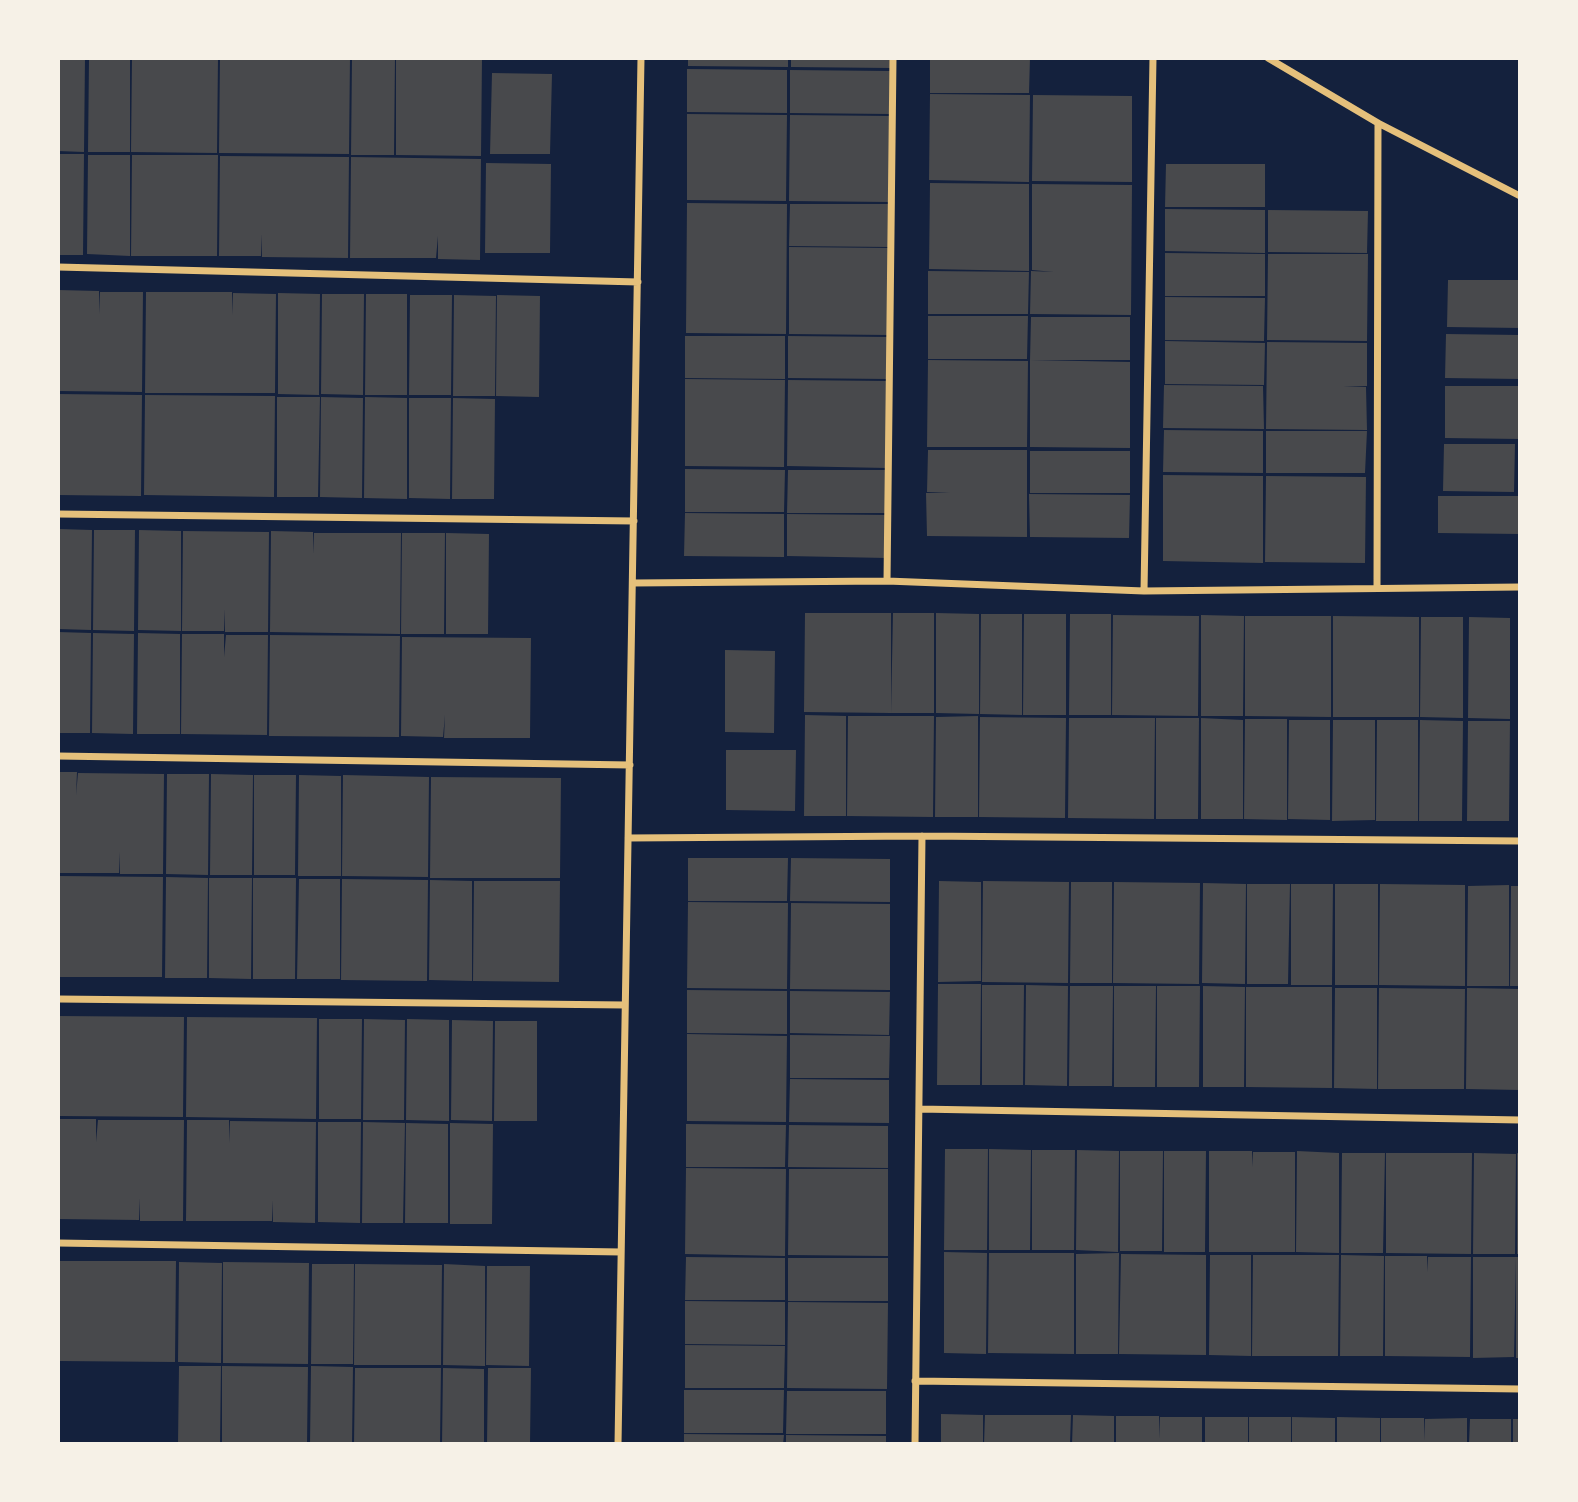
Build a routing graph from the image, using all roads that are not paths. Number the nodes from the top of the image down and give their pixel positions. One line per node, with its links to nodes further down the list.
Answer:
1 (641, 58): 8 (street)
2 (892, 58): 11 (street)
3 (1153, 58): 15 (street)
4 (1268, 58): 5 (street)
5 (1378, 122): 6 (street); 13 (street)
6 (1520, 196)
7 (58, 267): 8 (street)
8 (638, 282): 10 (street)
9 (58, 514): 10 (street)
10 (634, 521): 12 (street)
11 (887, 581): 12 (street); 15 (street)
12 (633, 583): 17 (street)
13 (1377, 586): 14 (street); 15 (street)
14 (1520, 587)
15 (1144, 591)
16 (58, 755): 17 (street)
17 (630, 765): 19 (street)
18 (922, 836): 19 (street); 20 (street); 23 (street)
19 (628, 838): 22 (street)
20 (1520, 841)
21 (58, 999): 22 (street)
22 (625, 1005): 26 (street)
23 (919, 1109): 24 (street); 27 (street)
24 (1520, 1120)
25 (58, 1243): 26 (street)
26 (621, 1252): 29 (street)
27 (915, 1381): 28 (street); 30 (street)
28 (1520, 1389)
29 (618, 1444)
30 (915, 1444)

